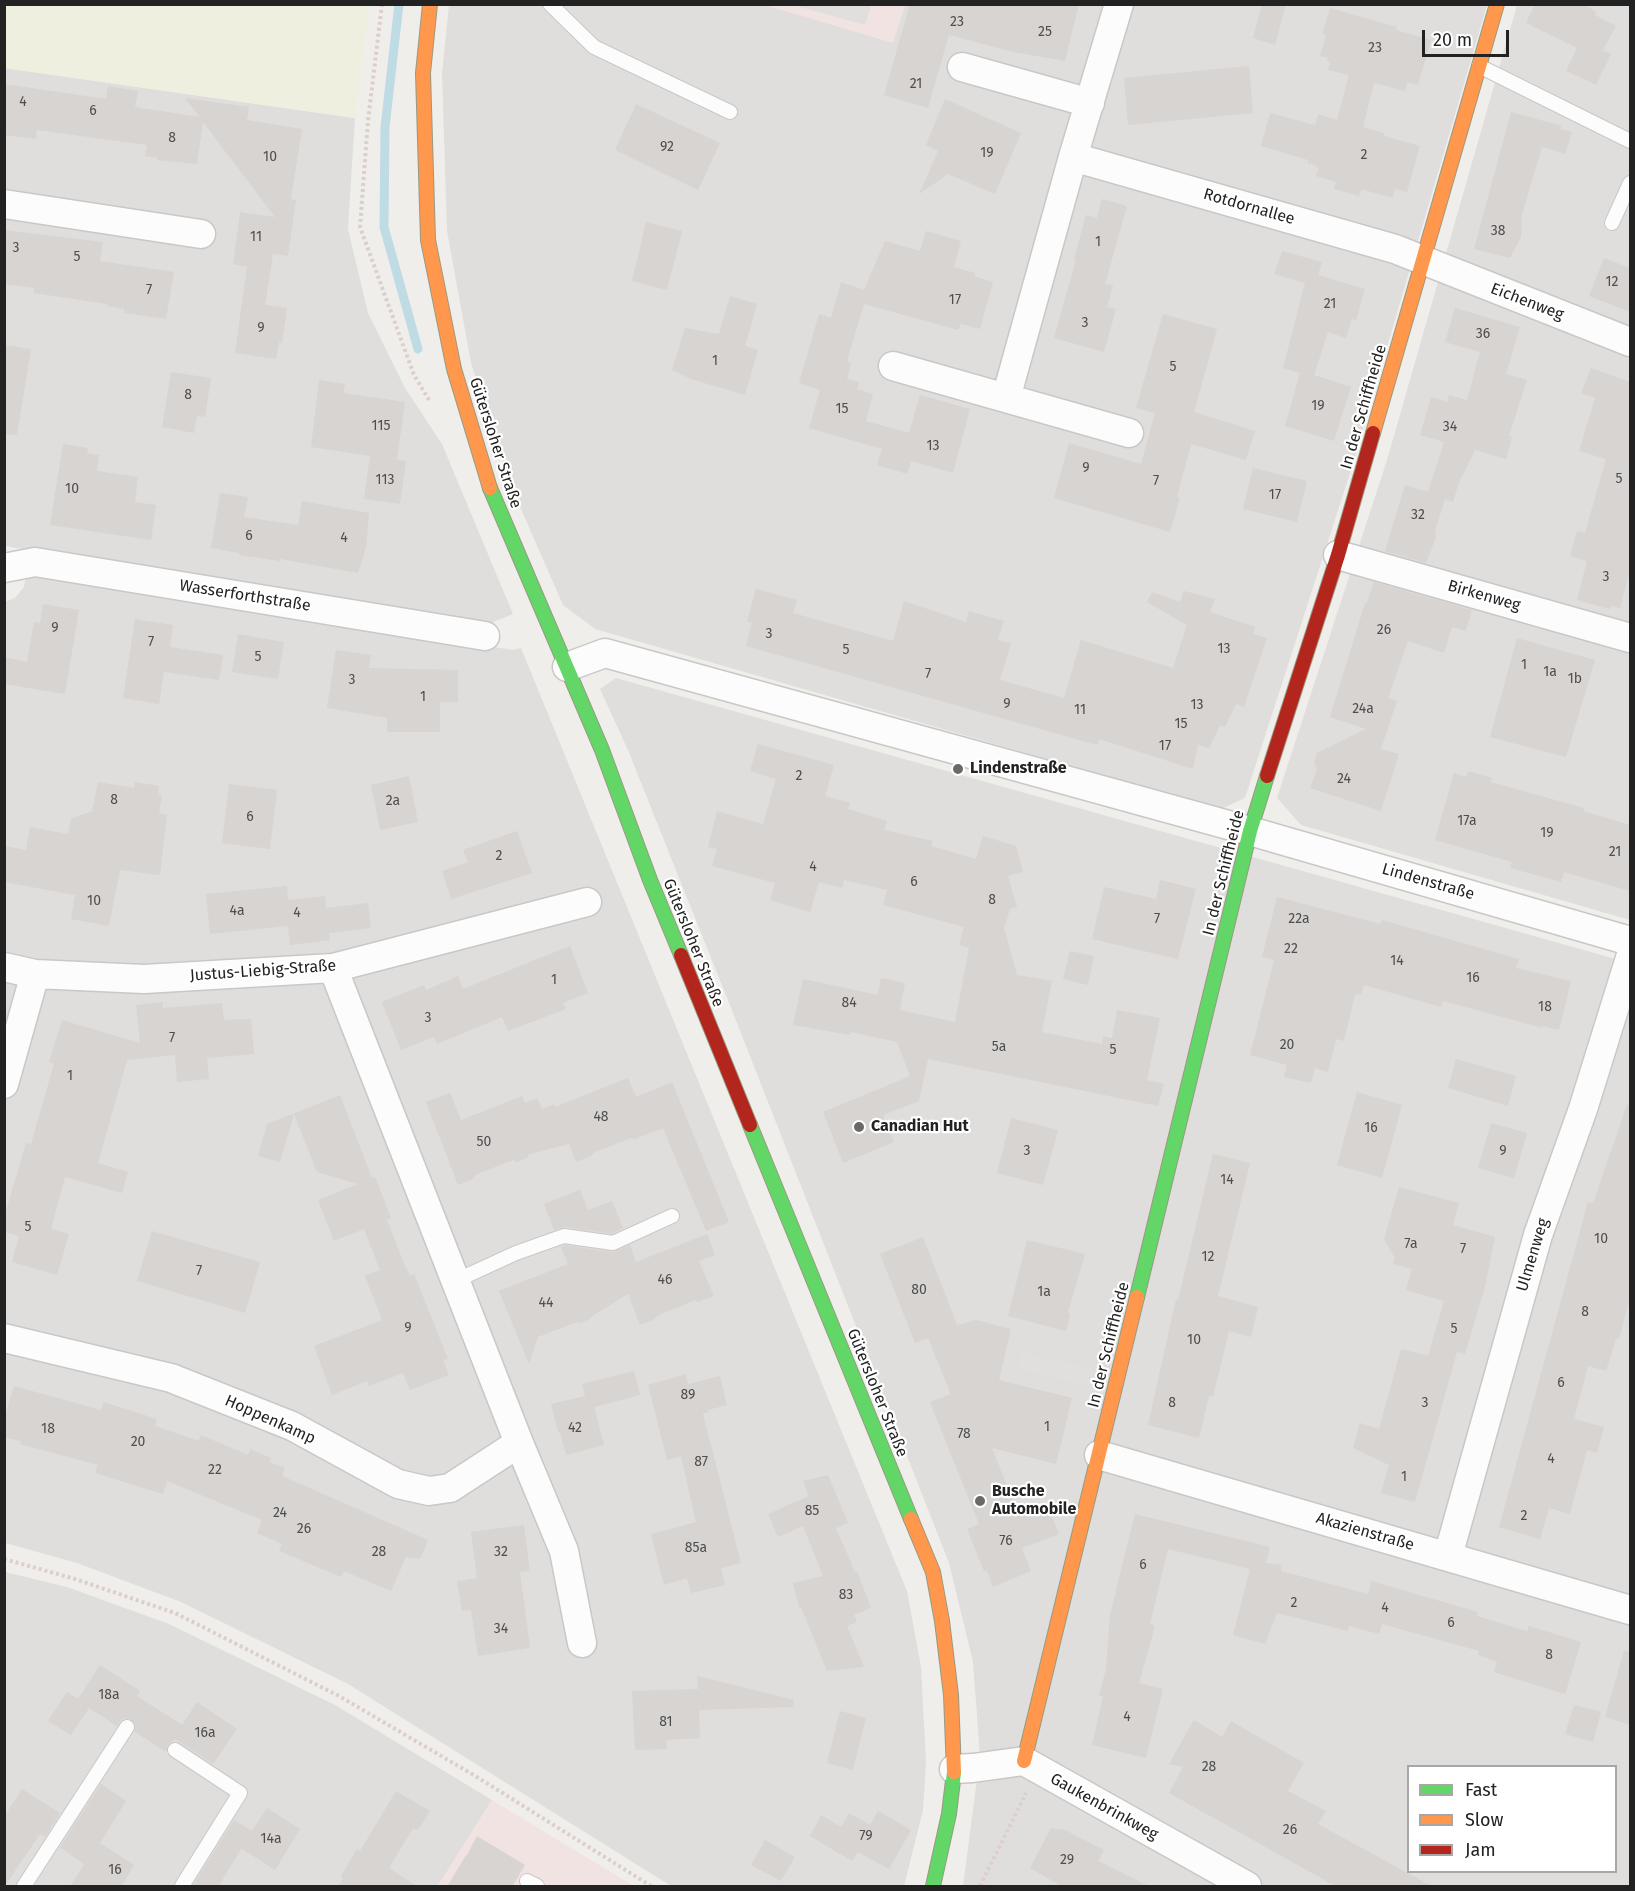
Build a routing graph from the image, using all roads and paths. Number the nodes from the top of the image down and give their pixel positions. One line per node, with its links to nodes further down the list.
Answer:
1 (430, 4): 24 (main road, Gütersloher Straße)
2 (550, 4): 8 (lane)
3 (1119, 4): 7 (street)
4 (1497, 4): 6 (main road, In der Schiffheide)
5 (962, 66): 7 (street)
6 (1479, 66): 9 (lane); 15 (main road, In der Schiffheide)
7 (1090, 103): 10 (street)
8 (730, 112)
9 (1630, 141)
10 (1073, 157): 15 (street, Rotdornallee); 18 (street)
11 (1630, 183): 13 (lane)
12 (4, 204): 14 (street)
13 (1612, 223)
14 (201, 234)
15 (1424, 261): 16 (street, Eichenweg); 20 (main road, In der Schiffheide)
16 (1630, 342)
17 (893, 366): 18 (street)
18 (1006, 398): 19 (street)
19 (1129, 433)
20 (1338, 555): 23 (street, Birkenweg); 25 (main road, In der Schiffheide)
21 (4, 568): 22 (street, Wasserforthstraße)
22 (485, 636)
23 (1630, 638)
24 (567, 667): 25 (street, Lindenstraße); 45 (main road, Gütersloher Straße)
25 (1250, 831): 27 (street, Lindenstraße); 37 (main road, In der Schiffheide)
26 (587, 902): 30 (street, Justus-Liebig-Straße)
27 (1630, 941)
28 (1630, 958): 38 (street, Ulmenweg)
29 (4, 967): 31 (street, Justus-Liebig-Straße)
30 (333, 968): 31 (street, Justus-Liebig-Straße); 34 (street)
31 (35, 974): 32 (street)
32 (4, 1084)
33 (672, 1216): 34 (lane)
34 (455, 1281): 36 (street)
35 (4, 1338): 36 (street, Hoppenkamp)
36 (519, 1443): 41 (street)
37 (1099, 1455): 38 (street, Akazienstraße); 44 (main road, In der Schiffheide)
38 (1448, 1556): 40 (street, Akazienstraße)
39 (4, 1559): 48 (path)
40 (1630, 1610)
41 (582, 1643)
42 (126, 1727): 46 (lane)
43 (176, 1750): 47 (lane)
44 (1031, 1765): 45 (street); 50 (path); 51 (street, Gaukenbrinkweg)
45 (954, 1769): 49 (main road, Gütersloher Straße)
46 (24, 1887)
47 (182, 1887)
48 (651, 1887)
49 (933, 1887)
50 (980, 1887)
51 (1247, 1887)

